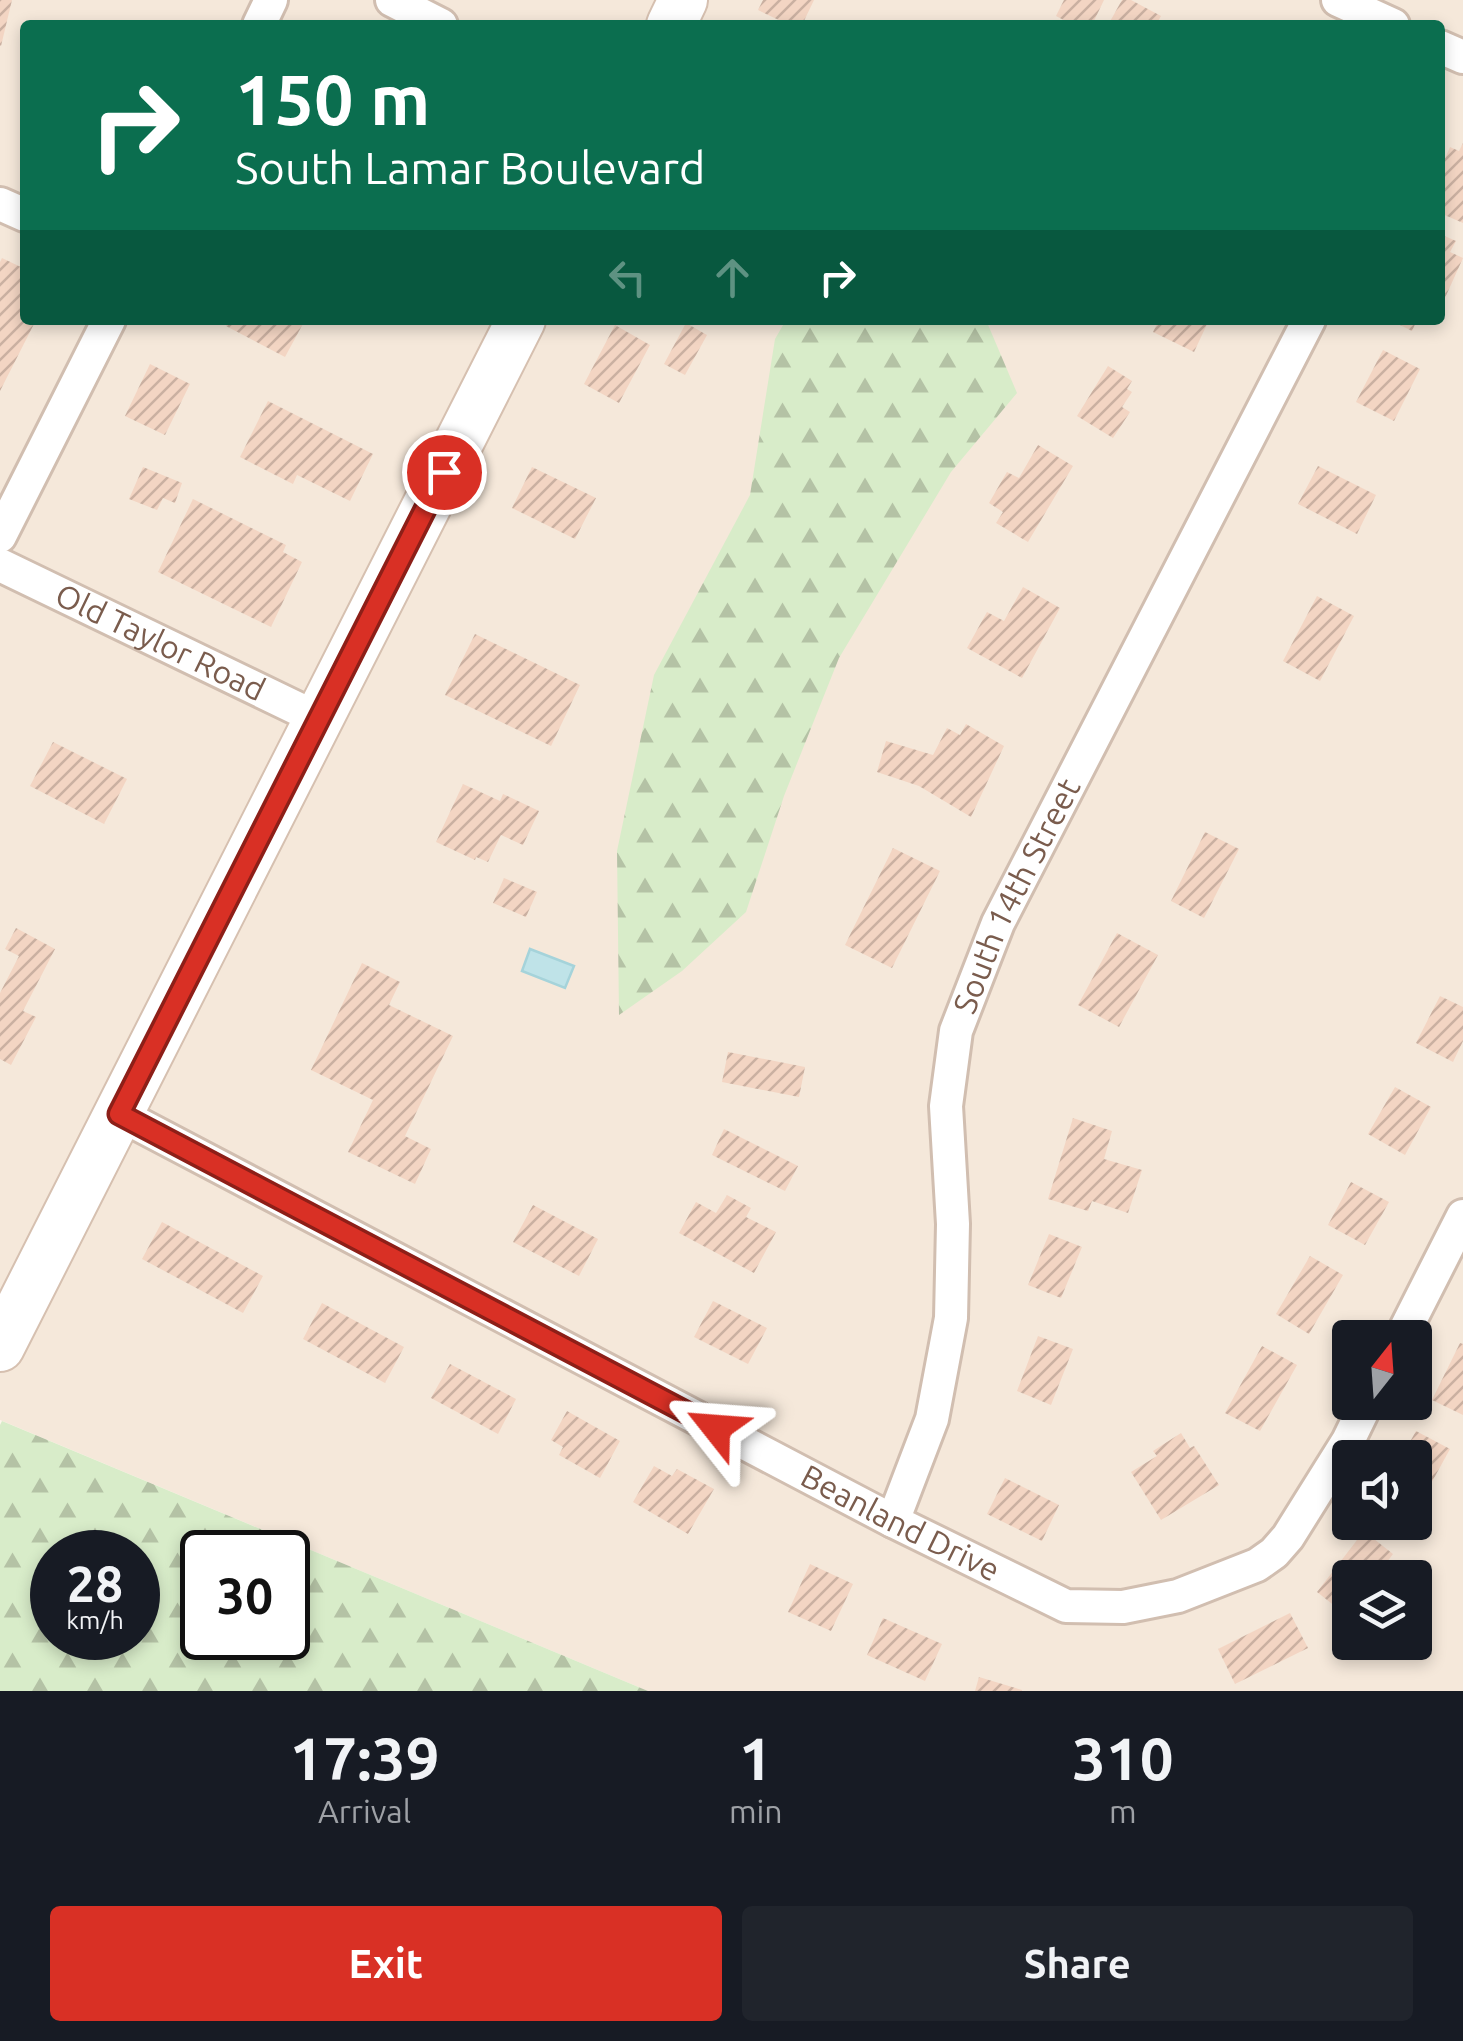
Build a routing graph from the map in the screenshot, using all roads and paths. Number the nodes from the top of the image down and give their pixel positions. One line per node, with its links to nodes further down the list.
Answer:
1 (392, 0): 3 (street)
2 (1338, 0): 4 (street)
3 (431, 20)
4 (1382, 20)
5 (106, 325): 8 (street)
6 (518, 325): 10 (street)
7 (1306, 325): 16 (street, South 14th Street)
8 (0, 536)
9 (0, 565): 10 (street, Old Taylor Road)
10 (319, 719): 11 (street)
11 (119, 1114): 14 (street); 16 (street, Beanland Drive)
12 (1463, 1216): 13 (street)
13 (1410, 1320)
14 (0, 1347)
15 (1359, 1420): 16 (street, Beanland Drive)
16 (893, 1521)

